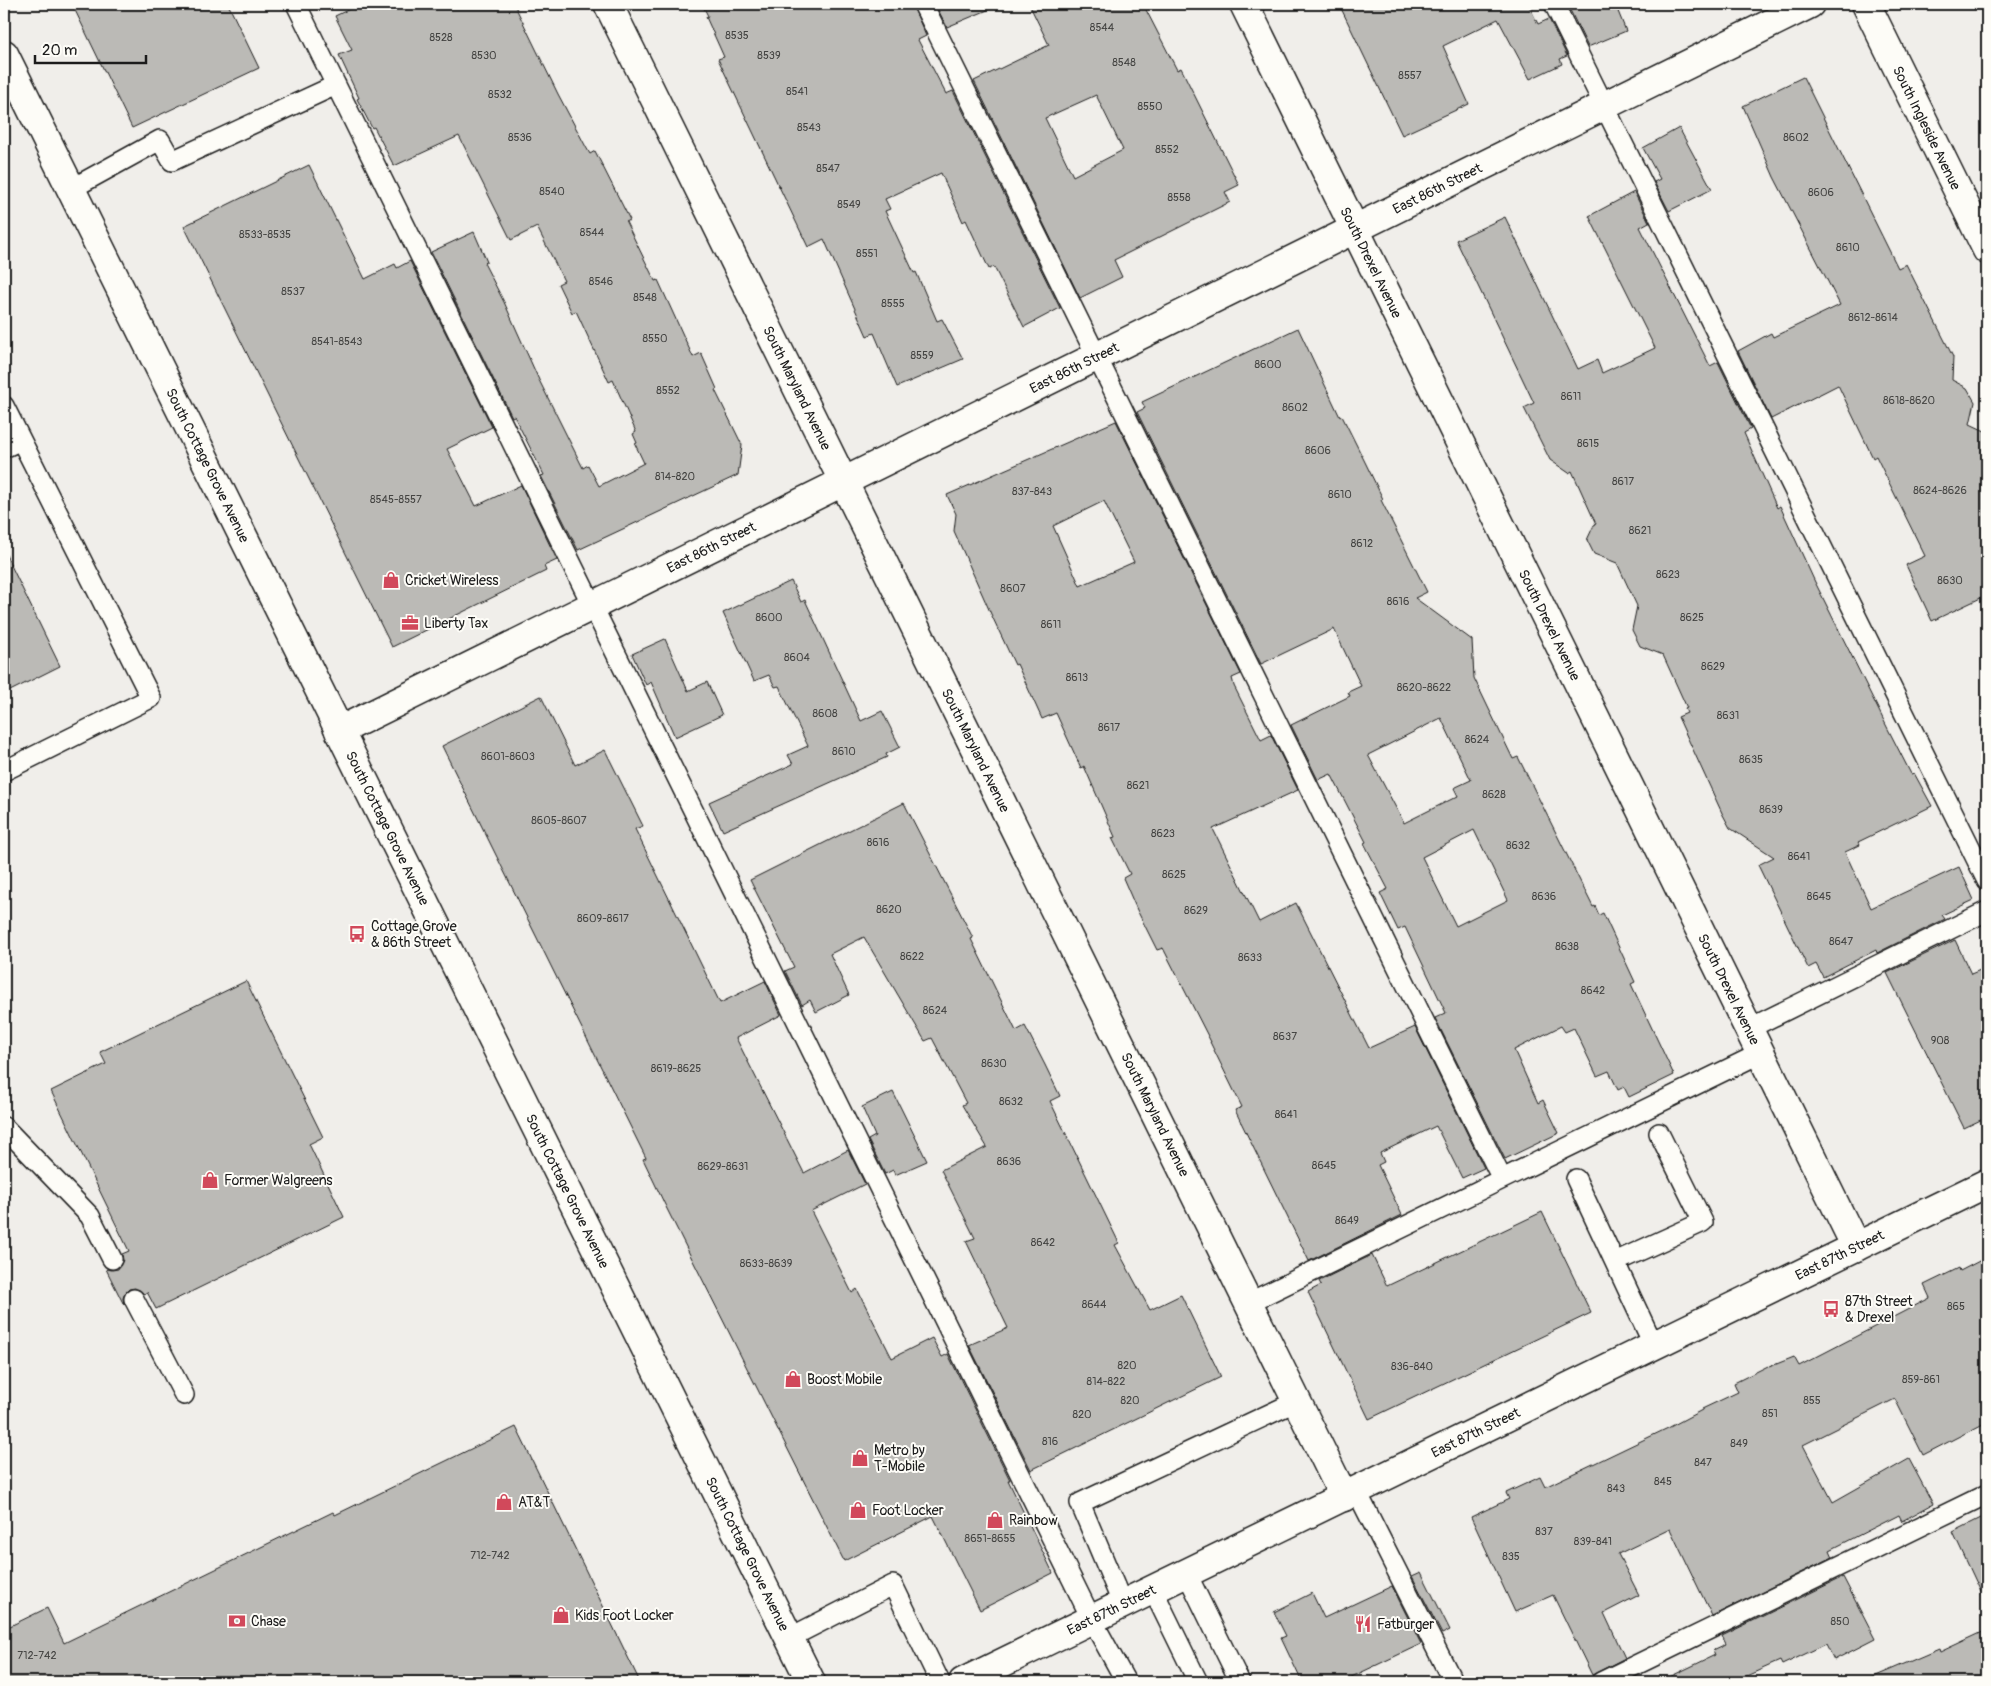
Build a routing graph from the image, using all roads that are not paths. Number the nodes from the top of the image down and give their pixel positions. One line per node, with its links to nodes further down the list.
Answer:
1 (296, 4): 9 (lane)
2 (608, 4): 18 (street, South Maryland Avenue)
3 (923, 4): 14 (lane)
4 (1244, 4): 12 (street, South Drexel Avenue)
5 (1554, 4): 10 (lane)
6 (1810, 4): 10 (street, East 86th Street)
7 (1866, 4): 13 (street, South Ingleside Avenue)
8 (4, 54): 11 (street, South Cottage Grove Avenue)
9 (336, 85): 11 (lane); 19 (lane)
10 (1604, 106): 12 (street, East 86th Street); 22 (lane)
11 (71, 190): 20 (street, South Cottage Grove Avenue)
12 (1355, 229): 14 (street, East 86th Street); 24 (street, South Drexel Avenue)
13 (1987, 250)
14 (1096, 356): 18 (street, East 86th Street); 28 (lane)
15 (4, 406): 16 (lane)
16 (21, 440): 17 (lane); 21 (lane)
17 (4, 448)
18 (843, 482): 19 (street, East 86th Street); 35 (street, South Maryland Avenue)
19 (593, 606): 20 (street, East 86th Street); 44 (lane)
20 (339, 731): 45 (street, South Cottage Grove Avenue)
21 (4, 771)
22 (1987, 881)
23 (1987, 911): 24 (lane)
24 (1748, 1029): 25 (street, South Drexel Avenue)
25 (1760, 1053): 28 (lane); 31 (street, South Drexel Avenue)
26 (4, 1127): 32 (lane)
27 (1659, 1133): 33 (lane)
28 (1502, 1179): 35 (lane)
29 (1576, 1179): 33 (lane)
30 (1987, 1183): 31 (street, East 87th Street)
31 (1856, 1247): 36 (street, East 87th Street)
32 (112, 1259)
33 (1615, 1262): 36 (lane)
34 (134, 1299): 37 (lane)
35 (1248, 1303): 38 (street, South Maryland Avenue)
36 (1654, 1346): 39 (street, East 87th Street)
37 (184, 1394)
38 (1297, 1401): 39 (street, South Maryland Avenue); 43 (lane)
39 (1350, 1494): 41 (street, East 87th Street); 52 (lane)
40 (1987, 1494): 53 (lane)
41 (1187, 1574): 42 (street, East 87th Street); 51 (lane)
42 (1153, 1590): 43 (street, East 87th Street); 50 (lane)
43 (1123, 1604): 44 (street, East 87th Street)
44 (1092, 1620): 48 (street, East 87th Street); 49 (lane)
45 (789, 1638): 46 (street, South Cottage Grove Avenue); 47 (lane)
46 (811, 1682)
47 (940, 1682)
48 (963, 1682)
49 (1126, 1682)
50 (1198, 1682)
51 (1240, 1682)
52 (1453, 1682)
53 (1601, 1682)

